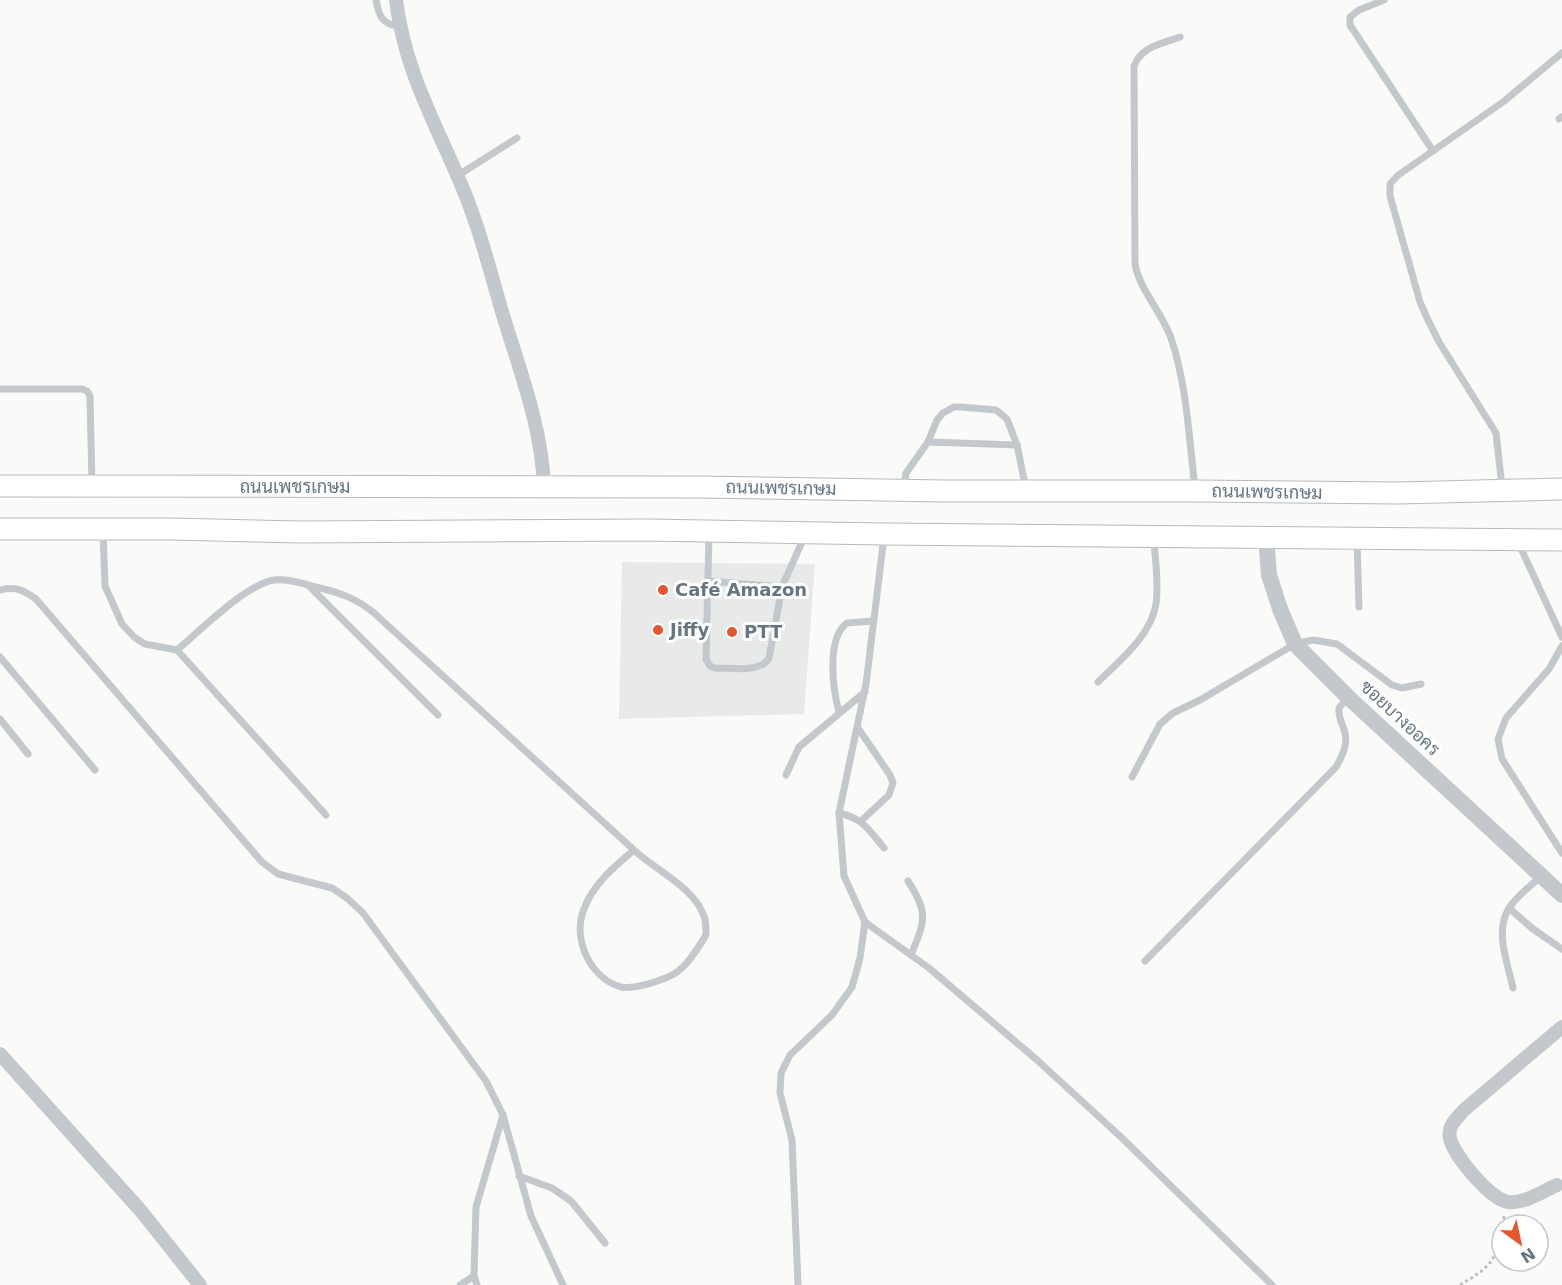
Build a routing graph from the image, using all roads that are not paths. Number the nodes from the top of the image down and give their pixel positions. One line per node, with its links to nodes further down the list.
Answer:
1 (376, 0): 4 (lane)
2 (396, 0): 4 (street)
3 (1384, 0): 8 (lane)
4 (400, 26): 9 (street)
5 (1179, 37): 20 (lane)
6 (1562, 53): 8 (lane)
7 (517, 138): 9 (lane)
8 (1433, 151): 16 (lane)
9 (457, 176): 15 (street)
10 (0, 389): 14 (lane)
11 (928, 442): 12 (lane); 12 (lane); 18 (lane)
12 (1017, 445): 19 (lane)
13 (0, 486): 14 (main road, ถนนเพชรเกษม)
14 (92, 487): 15 (main road, ถนนเพชรเกษม)
15 (544, 487): 18 (main road, ถนนเพชรเกษม)
16 (1503, 489): 17 (main road, ถนนเพชรเกษม); 20 (main road, ถนนเพชรเกษม)
17 (1562, 489)
18 (904, 490): 19 (main road, ถนนเพชรเกษม)
19 (1026, 491): 20 (main road, ถนนเพชรเกษม)
20 (1196, 491)
21 (0, 529): 22 (main road)
22 (103, 530): 23 (main road); 40 (lane)
23 (709, 531): 24 (main road); 31 (lane)
24 (807, 532): 25 (main road); 33 (lane)
25 (884, 534): 26 (main road); 36 (lane)
26 (1154, 536): 27 (main road); 42 (lane)
27 (1266, 537): 28 (main road); 38 (street, ซอยบางออคร)
28 (1358, 538): 29 (main road); 35 (lane)
29 (1517, 540): 30 (main road); 37 (lane)
30 (1562, 540)
31 (708, 581): 33 (lane); 33 (lane)
32 (309, 585): 40 (lane); 47 (lane); 58 (lane)
33 (782, 587)
34 (0, 590): 71 (lane)
35 (1359, 607)
36 (873, 621): 44 (lane); 46 (lane)
37 (1562, 637)
38 (1295, 644): 43 (lane); 45 (street, ซอยบางออคร); 53 (lane)
39 (1562, 646): 59 (lane)
40 (177, 650): 55 (lane)
41 (0, 657): 51 (lane)
42 (1098, 682)
43 (1421, 684)
44 (865, 692): 46 (lane); 49 (lane)
45 (1348, 697): 60 (street, ซอยบางออคร); 67 (lane)
46 (839, 712): 52 (lane)
47 (438, 715)
48 (0, 719): 50 (lane)
49 (858, 728): 54 (lane); 56 (lane)
50 (28, 754)
51 (95, 770)
52 (786, 775)
53 (1132, 777)
54 (839, 813): 56 (lane); 64 (lane)
55 (326, 815)
56 (861, 821): 57 (lane)
57 (884, 848)
58 (634, 850): 58 (lane)
59 (1562, 853)
60 (1541, 876): 62 (street, ซอยบางออคร); 63 (lane)
61 (908, 881): 66 (lane)
62 (1562, 895)
63 (1509, 908): 65 (lane); 68 (lane)
64 (865, 922): 66 (lane); 80 (lane)
65 (1562, 949)
66 (910, 955): 81 (lane)
67 (1145, 961)
68 (1514, 988)
69 (1562, 1027): 73 (street)
70 (0, 1054): 76 (street)
71 (502, 1114): 72 (lane); 75 (lane)
72 (519, 1176): 74 (lane); 79 (lane)
73 (1557, 1185)
74 (605, 1243)
75 (474, 1276): 77 (lane); 78 (lane)
76 (200, 1285)
77 (460, 1285)
78 (477, 1285)
79 (563, 1285)
80 (798, 1285)
81 (1272, 1285)

